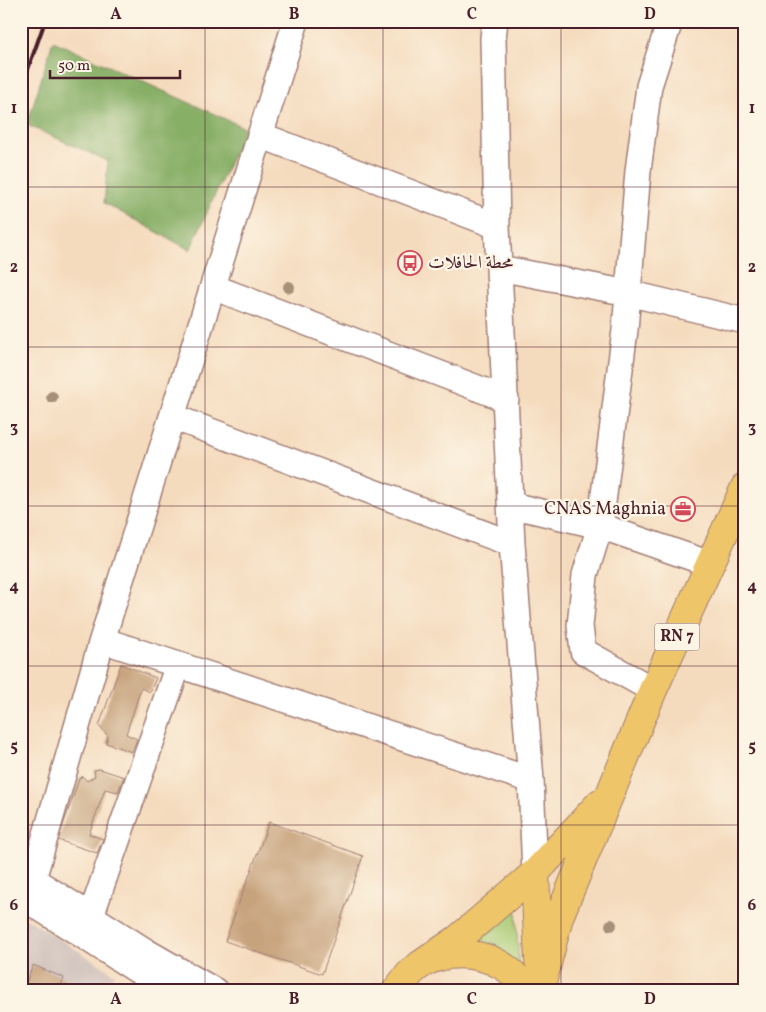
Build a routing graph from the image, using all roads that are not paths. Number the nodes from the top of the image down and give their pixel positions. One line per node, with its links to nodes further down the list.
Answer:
1 (296, 21): 4 (street)
2 (495, 21): 5 (street)
3 (670, 21): 8 (street)
4 (260, 136): 5 (street); 7 (street)
5 (497, 226): 6 (street)
6 (499, 268): 8 (street); 10 (street)
7 (213, 287): 10 (street); 11 (street)
8 (628, 293): 9 (street); 14 (street)
9 (745, 321)
10 (506, 399): 13 (street)
11 (173, 417): 15 (street); 17 (street)
12 (745, 488): 16 (main road, RN 7)
13 (511, 505): 14 (street); 15 (street)
14 (600, 526): 16 (street); 19 (street)
15 (512, 544): 20 (street)
16 (710, 564): 19 (main road, RN 7)
17 (102, 640): 18 (street); 23 (street)
18 (178, 665): 20 (street); 24 (street)
19 (653, 690): 21 (main road, RN 7)
20 (531, 780): 22 (street)
21 (613, 789): 22 (main road, RN 7); 27 (main road, RN 7)
22 (535, 873): 26 (main road, RN 7); 27 (main road)
23 (26, 888): 24 (street); 25 (street)
24 (91, 916): 25 (street)
25 (141, 961): 28 (street); 29 (street)
26 (420, 965): 27 (main road); 30 (main road)
27 (535, 990)
28 (175, 991)
29 (215, 991)
30 (396, 991)

